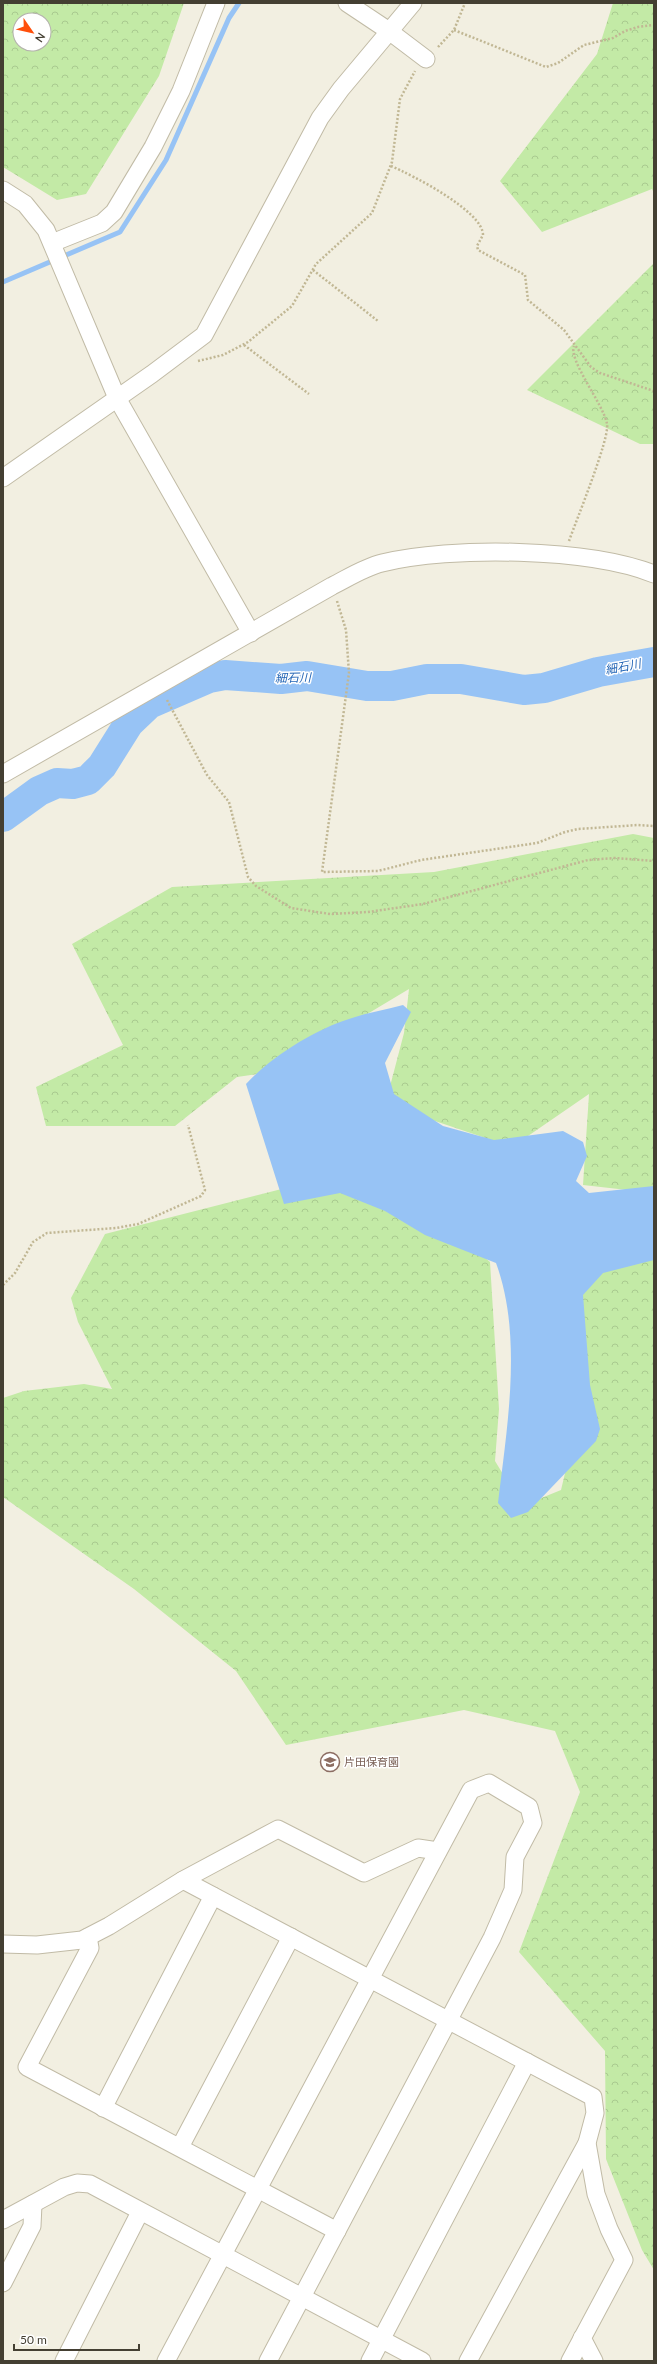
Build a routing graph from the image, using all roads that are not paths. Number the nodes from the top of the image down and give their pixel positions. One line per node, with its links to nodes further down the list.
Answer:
1 (216, 3): 7 (street)
2 (347, 3): 4 (street)
3 (413, 3): 4 (street)
4 (389, 31): 5 (street); 8 (street)
5 (426, 59)
6 (3, 190): 7 (street)
7 (53, 246): 8 (street)
8 (117, 398): 9 (street); 11 (street)
9 (3, 478)
10 (654, 574): 11 (street)
11 (251, 633): 12 (street)
12 (3, 774)
13 (438, 1851): 14 (street); 19 (street); 20 (street)
14 (183, 1880): 15 (street); 16 (street)
15 (213, 1896): 17 (street); 22 (street)
16 (88, 1937): 18 (street); 22 (street)
17 (291, 1937): 19 (street); 24 (street)
18 (3, 1944)
19 (370, 1979): 20 (street); 25 (street)
20 (448, 2020): 21 (street); 29 (street)
21 (527, 2062): 23 (street); 34 (street)
22 (103, 2108): 24 (street)
23 (586, 2143): 33 (street); 40 (street)
24 (180, 2147): 25 (street)
25 (257, 2188): 29 (street); 30 (street)
26 (33, 2204): 27 (street); 28 (street); 31 (street)
27 (140, 2212): 30 (street); 35 (street)
28 (3, 2220)
29 (337, 2231): 32 (street)
30 (222, 2255): 32 (street); 36 (street)
31 (3, 2283)
32 (302, 2297): 34 (street); 37 (street)
33 (582, 2338): 41 (street); 42 (street)
34 (381, 2339): 38 (street); 39 (street)
35 (64, 2361)
36 (166, 2361)
37 (268, 2361)
38 (370, 2361)
39 (422, 2361)
40 (468, 2361)
41 (570, 2361)
42 (594, 2361)

